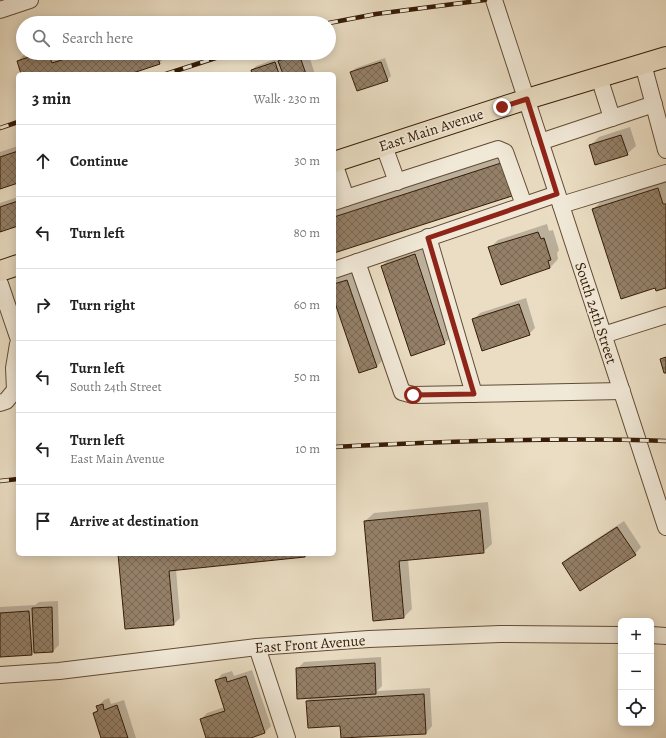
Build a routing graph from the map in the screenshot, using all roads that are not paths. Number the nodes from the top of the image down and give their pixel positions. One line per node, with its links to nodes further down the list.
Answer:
1 (30, 0): 3 (street)
2 (494, 0): 7 (street, South 24th Street)
3 (0, 10)
4 (666, 57): 5 (main road, East Main Avenue)
5 (643, 64): 6 (main road, East Main Avenue); 8 (street)
6 (599, 77): 7 (main road, East Main Avenue); 9 (street)
7 (527, 99): 10 (street, South 24th Street); 11 (main road, East Main Avenue)
8 (654, 104): 9 (street); 12 (street)
9 (612, 118): 10 (street)
10 (540, 142): 17 (street, South 24th Street)
11 (384, 146): 13 (main road, East Main Avenue); 16 (street)
12 (666, 150)
13 (336, 161)
14 (666, 173): 17 (street)
15 (336, 175): 18 (street)
16 (397, 182): 18 (street); 19 (street)
17 (559, 199): 19 (street); 28 (street, South 24th Street)
18 (340, 200)
19 (524, 205): 20 (street)
20 (428, 238): 21 (street); 31 (street)
21 (357, 262): 23 (street); 31 (street)
22 (16, 266): 24 (main road)
23 (336, 269)
24 (0, 271)
25 (0, 284): 27 (street)
26 (666, 315): 28 (street)
27 (16, 332)
28 (603, 336): 30 (street, South 24th Street)
29 (16, 356): 32 (street)
30 (622, 391): 31 (street); 33 (street, South 24th Street)
31 (474, 394)
32 (0, 403)
33 (666, 527)
34 (618, 635): 37 (street, East Front Avenue)
35 (654, 635): 36 (street)
36 (666, 636)
37 (257, 647): 38 (street, East Front Avenue); 39 (street)
38 (0, 675)
39 (287, 738)

